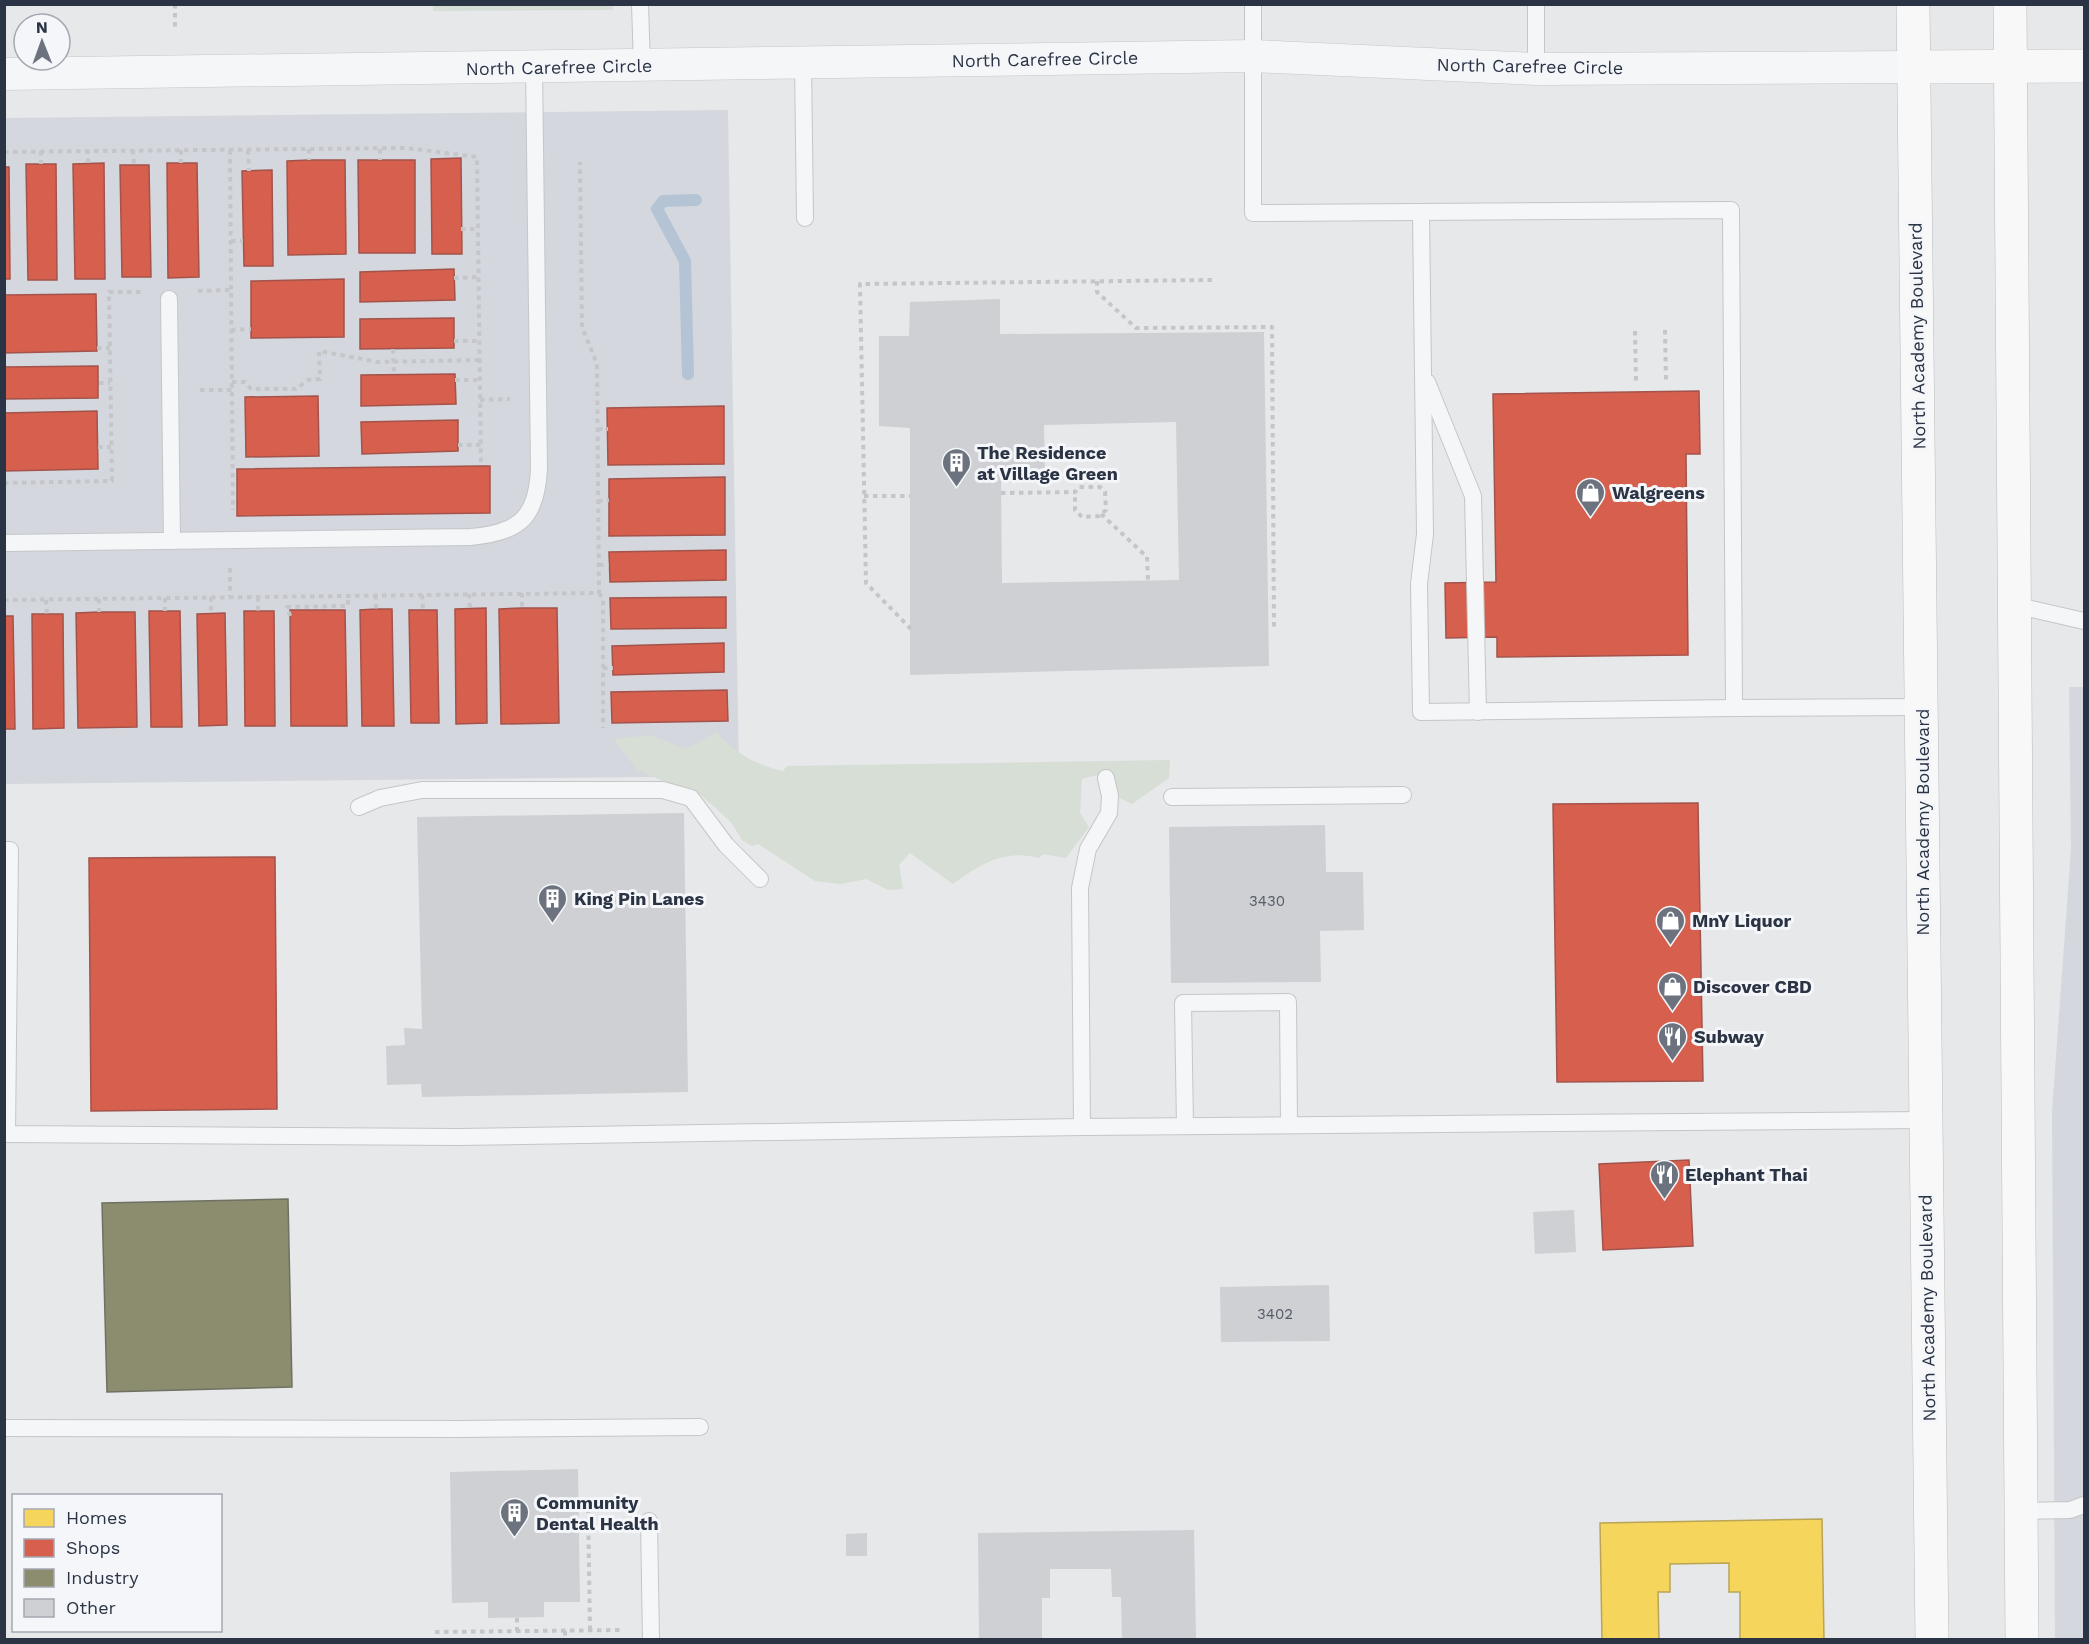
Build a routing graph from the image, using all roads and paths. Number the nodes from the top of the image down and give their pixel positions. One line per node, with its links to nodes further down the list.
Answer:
1 (175, 4): 7 (path)
2 (640, 4): 10 (lane)
3 (1253, 4): 8 (lane)
4 (1536, 4): 15 (lane)
5 (1913, 4): 13 (main road, North Academy Boulevard)
6 (2010, 4): 14 (main road)
7 (175, 27)
8 (1253, 56): 9 (street, North Carefree Circle); 15 (street, North Carefree Circle); 34 (lane)
9 (803, 62): 10 (street, North Carefree Circle); 35 (lane)
10 (642, 66): 12 (street, North Carefree Circle)
11 (2085, 66): 14 (main road, North Carefree Circle)
12 (534, 67): 16 (street, North Carefree Circle); 80 (lane)
13 (1914, 67): 14 (main road, North Carefree Circle); 15 (street, North Carefree Circle); 115 (main road, North Academy Boulevard)
14 (2011, 67): 97 (main road)
15 (1536, 69)
16 (4, 74)
17 (309, 149): 18 (path); 22 (path); 26 (path)
18 (380, 149): 27 (path); 37 (path)
19 (133, 150): 20 (path); 24 (path); 32 (path)
20 (181, 150): 21 (path); 30 (path)
21 (230, 150): 22 (path); 38 (path)
22 (249, 150): 33 (path)
23 (41, 151): 24 (path); 25 (path); 31 (path)
24 (88, 151): 29 (path)
25 (4, 152)
26 (309, 160)
27 (380, 160)
28 (579, 162): 66 (path)
29 (88, 163)
30 (181, 163)
31 (42, 164)
32 (134, 165)
33 (249, 171)
34 (1420, 212): 57 (lane); 116 (lane)
35 (805, 218)
36 (461, 229): 37 (path)
37 (477, 229): 40 (path)
38 (231, 241): 39 (path); 44 (path)
39 (243, 241)
40 (478, 277): 41 (path); 50 (path)
41 (454, 278)
42 (1212, 280): 43 (path)
43 (1097, 281): 75 (path); 111 (path)
44 (231, 290)
45 (169, 299): 80 (lane)
46 (231, 330): 47 (path)
47 (251, 330)
48 (1665, 330): 63 (path)
49 (1635, 331): 62 (path)
50 (479, 340): 51 (path); 55 (path)
51 (454, 341)
52 (97, 348): 53 (path)
53 (110, 348)
54 (393, 349): 56 (path)
55 (480, 360): 56 (path); 60 (path)
56 (394, 362): 58 (path); 61 (path)
57 (1423, 373): 117 (lane); 117 (lane)
58 (394, 375)
59 (456, 380): 60 (path)
60 (480, 380): 69 (path)
61 (232, 382)
62 (1636, 382)
63 (1666, 382)
64 (99, 383): 65 (path)
65 (110, 383)
66 (597, 429): 67 (path); 78 (path)
67 (608, 429)
68 (458, 445): 69 (path)
69 (481, 445): 72 (path)
70 (98, 447): 71 (path)
71 (111, 447)
72 (481, 466)
73 (1075, 492): 74 (path); 79 (path); 79 (path)
74 (1001, 493)
75 (864, 496): 76 (path); 112 (path)
76 (910, 496)
77 (609, 500): 78 (path)
78 (598, 501): 83 (path)
79 (1101, 514): 84 (path)
80 (172, 541): 81 (lane)
81 (4, 543)
82 (609, 564): 83 (path)
83 (599, 565): 86 (path)
84 (1148, 581)
85 (522, 593): 86 (path); 87 (path); 98 (path)
86 (599, 593): 105 (path)
87 (469, 594): 89 (path); 100 (path)
88 (376, 595): 89 (path); 90 (path); 99 (path)
89 (422, 595): 101 (path)
90 (348, 596): 92 (path); 109 (path)
91 (211, 597): 92 (path); 93 (path); 107 (path)
92 (258, 597): 103 (path)
93 (165, 598): 94 (path); 102 (path)
94 (99, 599): 96 (path); 104 (path)
95 (4, 600): 96 (path)
96 (46, 600): 108 (path)
97 (2014, 605): 110 (lane); 135 (main road)
98 (522, 608)
99 (376, 609)
100 (470, 609)
101 (423, 610)
102 (165, 611)
103 (258, 611)
104 (99, 612)
105 (602, 612): 106 (path); 113 (path)
106 (610, 612)
107 (211, 614)
108 (47, 615)
109 (290, 616)
110 (2085, 621)
111 (1274, 628)
112 (910, 629)
113 (603, 668): 114 (path); 118 (path)
114 (613, 668)
115 (1922, 706): 116 (lane); 127 (main road, North Academy Boulevard)
116 (1734, 708): 117 (lane)
117 (1478, 712)
118 (604, 716): 119 (path); 120 (path)
119 (612, 716)
120 (603, 728)
121 (1106, 778): 130 (lane)
122 (1403, 795): 123 (lane)
123 (1172, 797)
124 (359, 807): 126 (lane)
125 (4, 850): 130 (lane)
126 (760, 879)
127 (1924, 1120): 128 (lane); 145 (main road, North Academy Boulevard)
128 (1289, 1125): 129 (lane); 129 (lane)
129 (1185, 1126): 130 (lane)
130 (1082, 1127)
131 (700, 1426): 132 (lane)
132 (4, 1428)
133 (2085, 1505): 135 (lane)
134 (620, 1506): 138 (path)
135 (2020, 1511): 146 (main road)
136 (649, 1521): 144 (lane)
137 (516, 1618): 140 (path)
138 (590, 1630): 139 (path); 141 (path)
139 (622, 1630)
140 (517, 1631): 141 (path); 142 (path)
141 (565, 1631): 143 (path)
142 (435, 1632)
143 (565, 1640)
144 (651, 1640)
145 (1932, 1640)
146 (2022, 1640)

